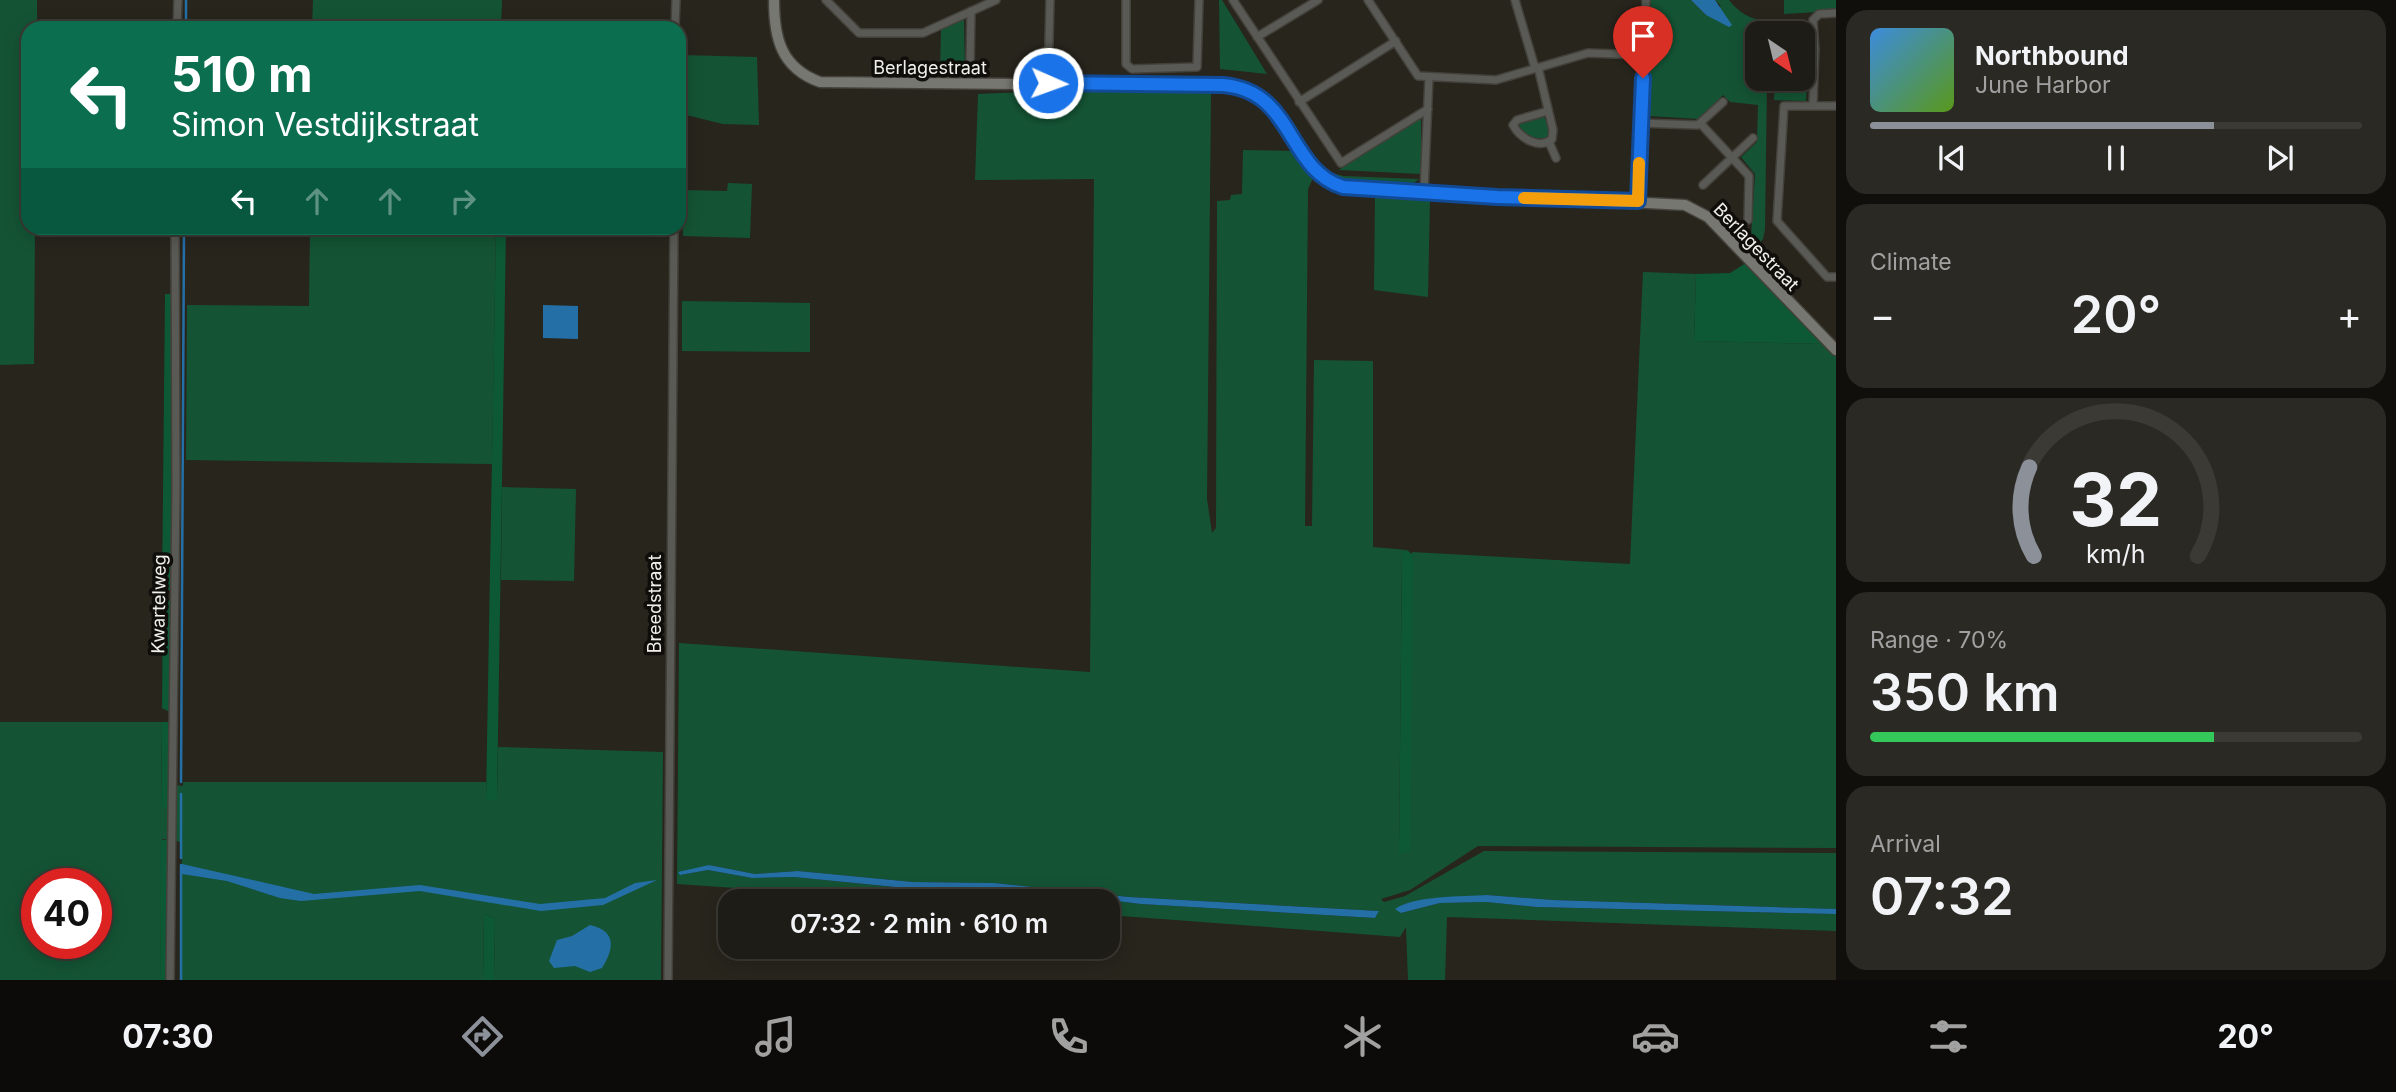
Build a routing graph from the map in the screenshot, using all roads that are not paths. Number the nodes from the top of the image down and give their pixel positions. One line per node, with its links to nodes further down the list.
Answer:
1 (178, 0): 16 (street)
2 (676, 0): 17 (street)
3 (774, 0): 24 (street, Berlagestraat)
4 (826, 0): 14 (street)
5 (996, 0): 14 (street)
6 (1050, 0): 24 (street)
7 (1126, 0): 8 (street)
8 (1199, 0)
9 (1233, 0): 18 (street)
10 (1318, 0): 18 (street)
11 (1368, 0): 19 (street)
12 (1515, 0): 22 (street)
13 (1646, 0): 20 (street)
14 (971, 11): 21 (street)
15 (1836, 13): 27 (street)
16 (177, 21)
17 (675, 21)
18 (1257, 37): 25 (street)
19 (1396, 41): 23 (street); 25 (street)
20 (1644, 55): 22 (street); 31 (street)
21 (970, 65)
22 (1536, 68): 23 (street); 30 (street)
23 (1429, 77): 29 (street)
24 (1048, 83): 38 (street, Berlagestraat)
25 (1299, 102): 29 (street)
26 (1723, 102): 32 (street)
27 (1813, 105): 28 (street); 43 (street)
28 (1836, 106)
29 (1428, 109): 38 (street)
30 (1548, 111): 34 (street); 34 (street)
31 (1640, 123): 32 (street); 39 (street)
32 (1700, 123): 36 (street)
33 (1753, 138): 36 (street)
34 (1549, 142): 35 (street)
35 (1556, 158)
36 (1732, 158): 37 (street); 40 (street)
37 (1703, 185)
38 (1424, 192): 39 (street, Berlagestraat)
39 (1638, 201): 44 (street, Berlagestraat)
40 (1748, 220)
41 (175, 235): 45 (street, Kwartelweg)
42 (674, 235): 46 (street, Breedstraat)
43 (1836, 277)
44 (1836, 350)
45 (170, 980)
46 (668, 980)

